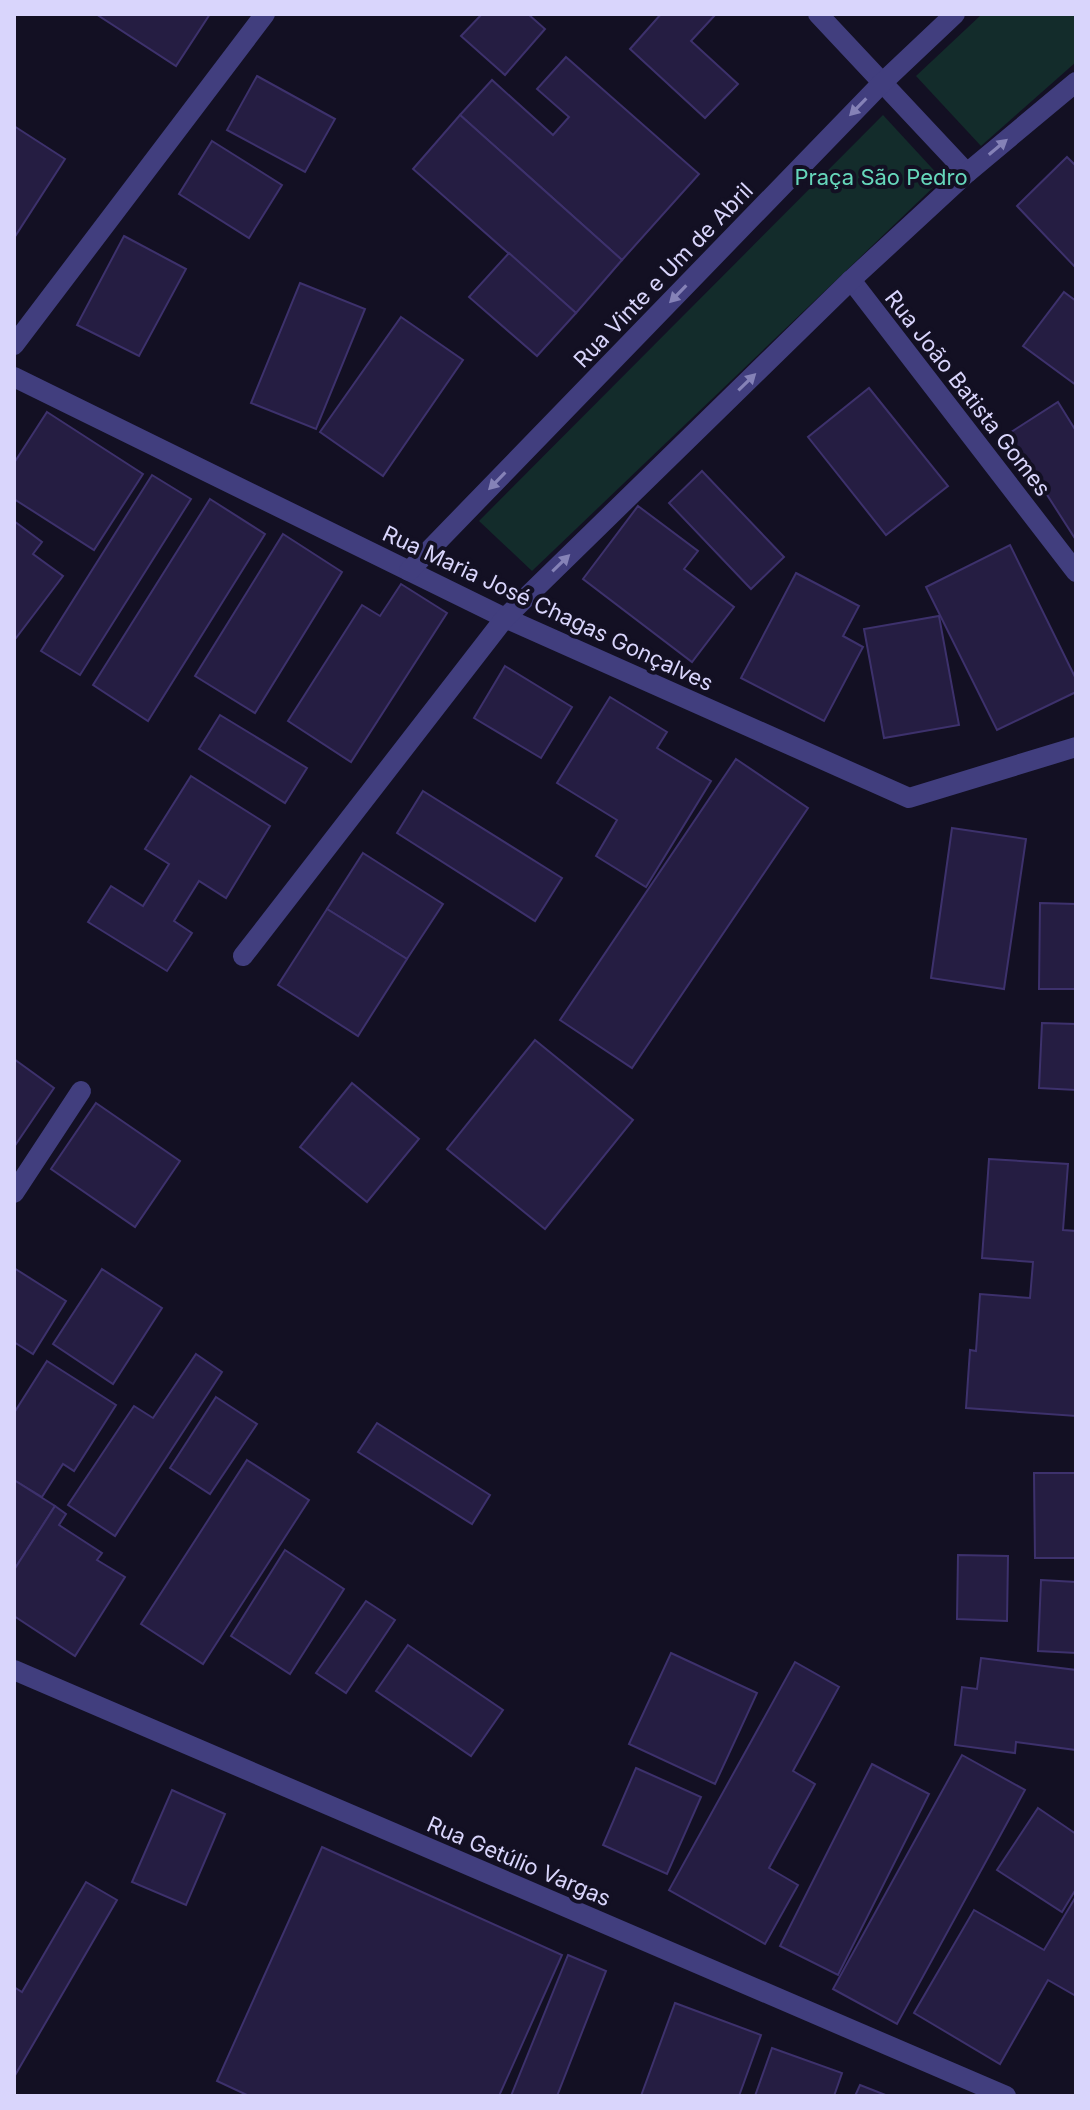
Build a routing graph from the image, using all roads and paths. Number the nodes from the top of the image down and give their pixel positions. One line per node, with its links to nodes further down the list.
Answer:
1 (265, 14): 8 (street)
2 (818, 14): 5 (street)
3 (955, 14): 5 (street, Rua Vinte e Um de Abril)
4 (1076, 82): 6 (street, one-way to 4)
5 (882, 83): 6 (street); 10 (street, Rua Vinte e Um de Abril, one-way to 10)
6 (967, 173): 7 (street)
7 (851, 280): 11 (street, Rua João Batista Gomes); 12 (street, one-way to 7)
8 (14, 345)
9 (14, 377): 10 (street, Rua Maria José Chagas Gonçalves)
10 (409, 571): 12 (street, Rua Maria José Chagas Gonçalves)
11 (1076, 572)
12 (505, 618): 13 (street, Rua Maria José Chagas Gonçalves); 14 (street)
13 (1076, 747)
14 (243, 956)
15 (81, 1091): 16 (street)
16 (14, 1193)
17 (14, 1670): 18 (street, Rua Getúlio Vargas)
18 (1006, 2096)

